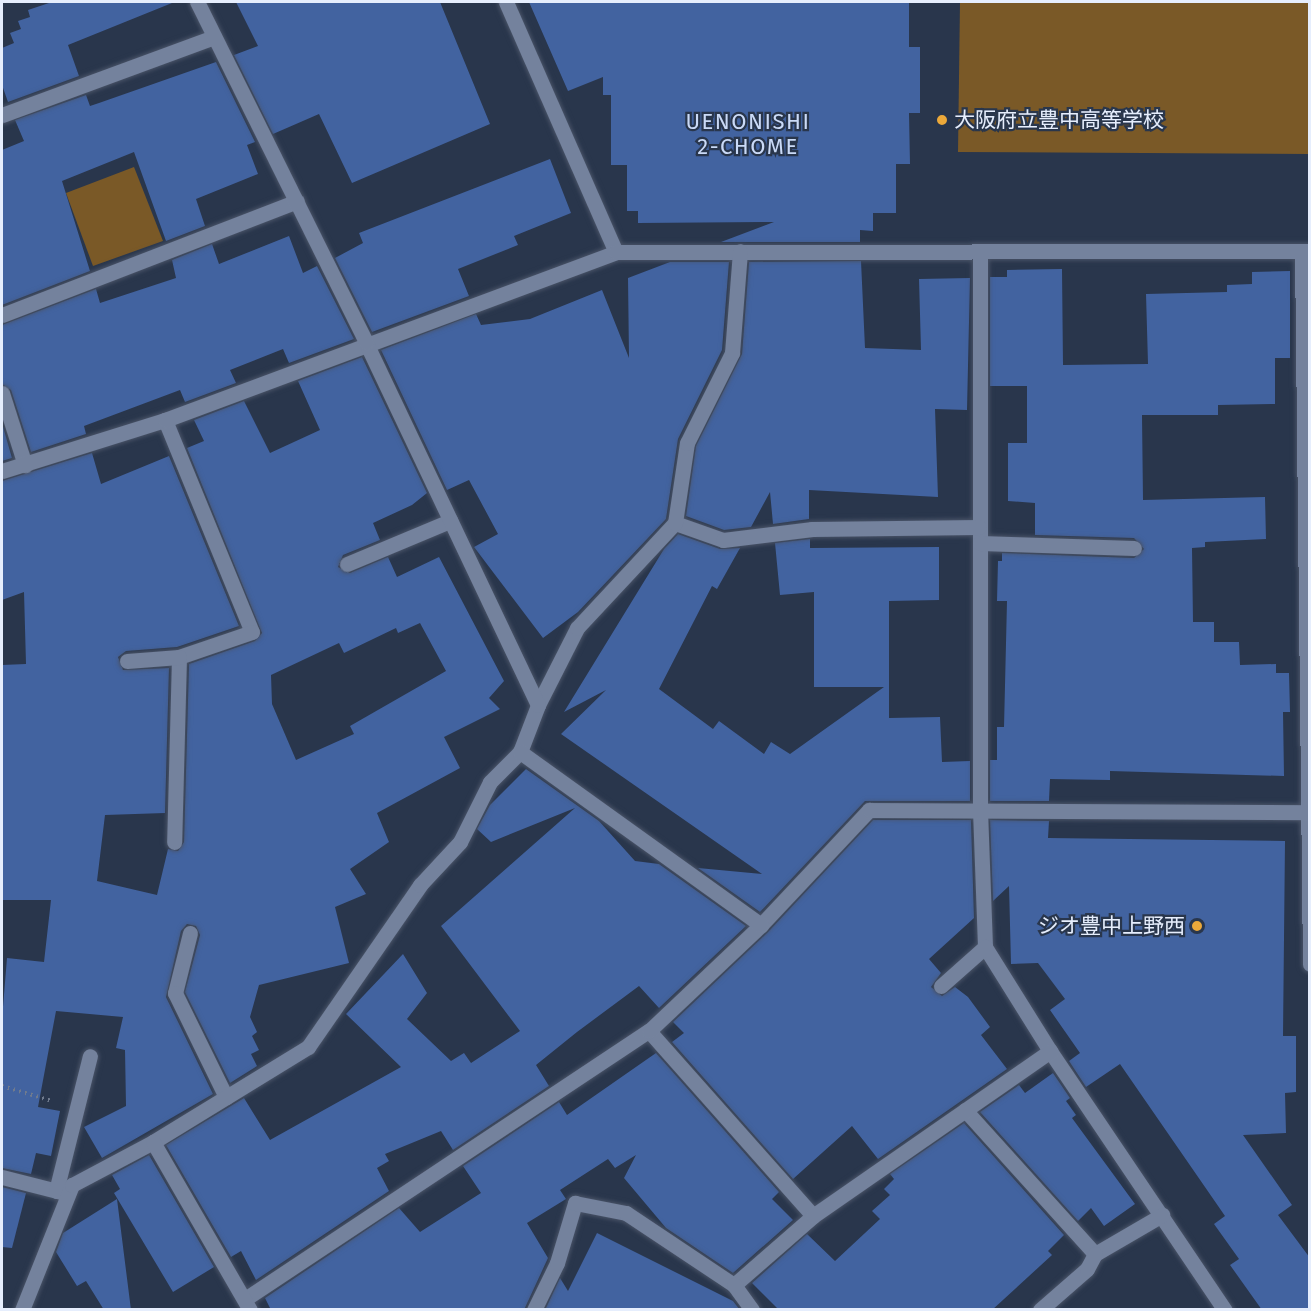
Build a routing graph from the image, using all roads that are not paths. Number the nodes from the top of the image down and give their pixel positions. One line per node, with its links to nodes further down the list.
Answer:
1 (197, 2): 3 (street)
2 (506, 2): 9 (street)
3 (214, 38): 4 (street); 5 (street)
4 (2, 115)
5 (297, 201): 10 (street); 11 (street)
6 (740, 251): 7 (street); 9 (street); 17 (street)
7 (980, 251): 8 (street); 18 (street)
8 (1306, 251): 27 (street)
9 (616, 252): 11 (street)
10 (2, 315)
11 (366, 342): 13 (street); 16 (street)
12 (2, 393): 14 (street)
13 (165, 420): 14 (street); 22 (street)
14 (25, 465): 15 (street)
15 (2, 471)
16 (450, 520): 21 (street); 24 (street)
17 (675, 524): 18 (street); 24 (street)
18 (979, 527): 19 (street)
19 (980, 543): 20 (street); 26 (street)
20 (1134, 548)
21 (347, 564)
22 (179, 657): 23 (street); 28 (street)
23 (127, 661)
24 (538, 705): 25 (street)
25 (520, 752): 29 (street); 37 (street)
26 (980, 810): 27 (street); 29 (street); 31 (street)
27 (1309, 812): 32 (street)
28 (174, 842)
29 (761, 925): 34 (street)
30 (190, 933): 37 (street)
31 (985, 947): 33 (street); 35 (street)
32 (1310, 964)
33 (941, 986)
34 (649, 1031): 43 (street); 46 (street)
35 (1050, 1051): 38 (street); 42 (street)
36 (90, 1056): 41 (street)
37 (226, 1097): 39 (street)
38 (965, 1110): 43 (street); 44 (street)
39 (153, 1142): 41 (street); 46 (street)
40 (2, 1177): 41 (street)
41 (62, 1193): 47 (street)
42 (1162, 1215): 44 (street); 51 (street)
43 (813, 1216): 45 (street)
44 (1095, 1254): 50 (street)
45 (734, 1285): 48 (street); 49 (street)
46 (247, 1304)
47 (22, 1310)
48 (534, 1310)
49 (752, 1310)
50 (1040, 1310)
51 (1225, 1310)

